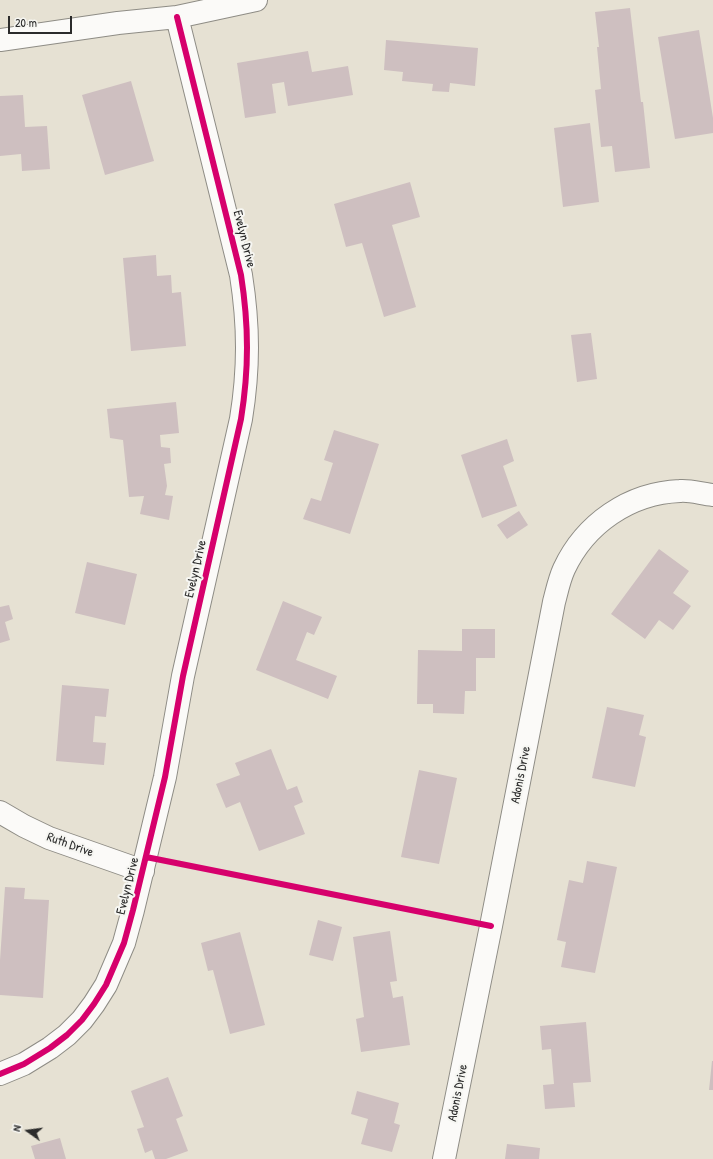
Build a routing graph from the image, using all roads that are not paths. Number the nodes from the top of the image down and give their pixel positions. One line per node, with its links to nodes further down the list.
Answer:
1 (256, 0): 2 (street)
2 (177, 17): 3 (street); 6 (street, Evelyn Drive)
3 (0, 40)
4 (713, 495): 8 (street, Adonis Drive)
5 (0, 812): 6 (street, Ruth Drive)
6 (142, 871): 7 (street, Evelyn Drive)
7 (0, 1074)
8 (444, 1159)

